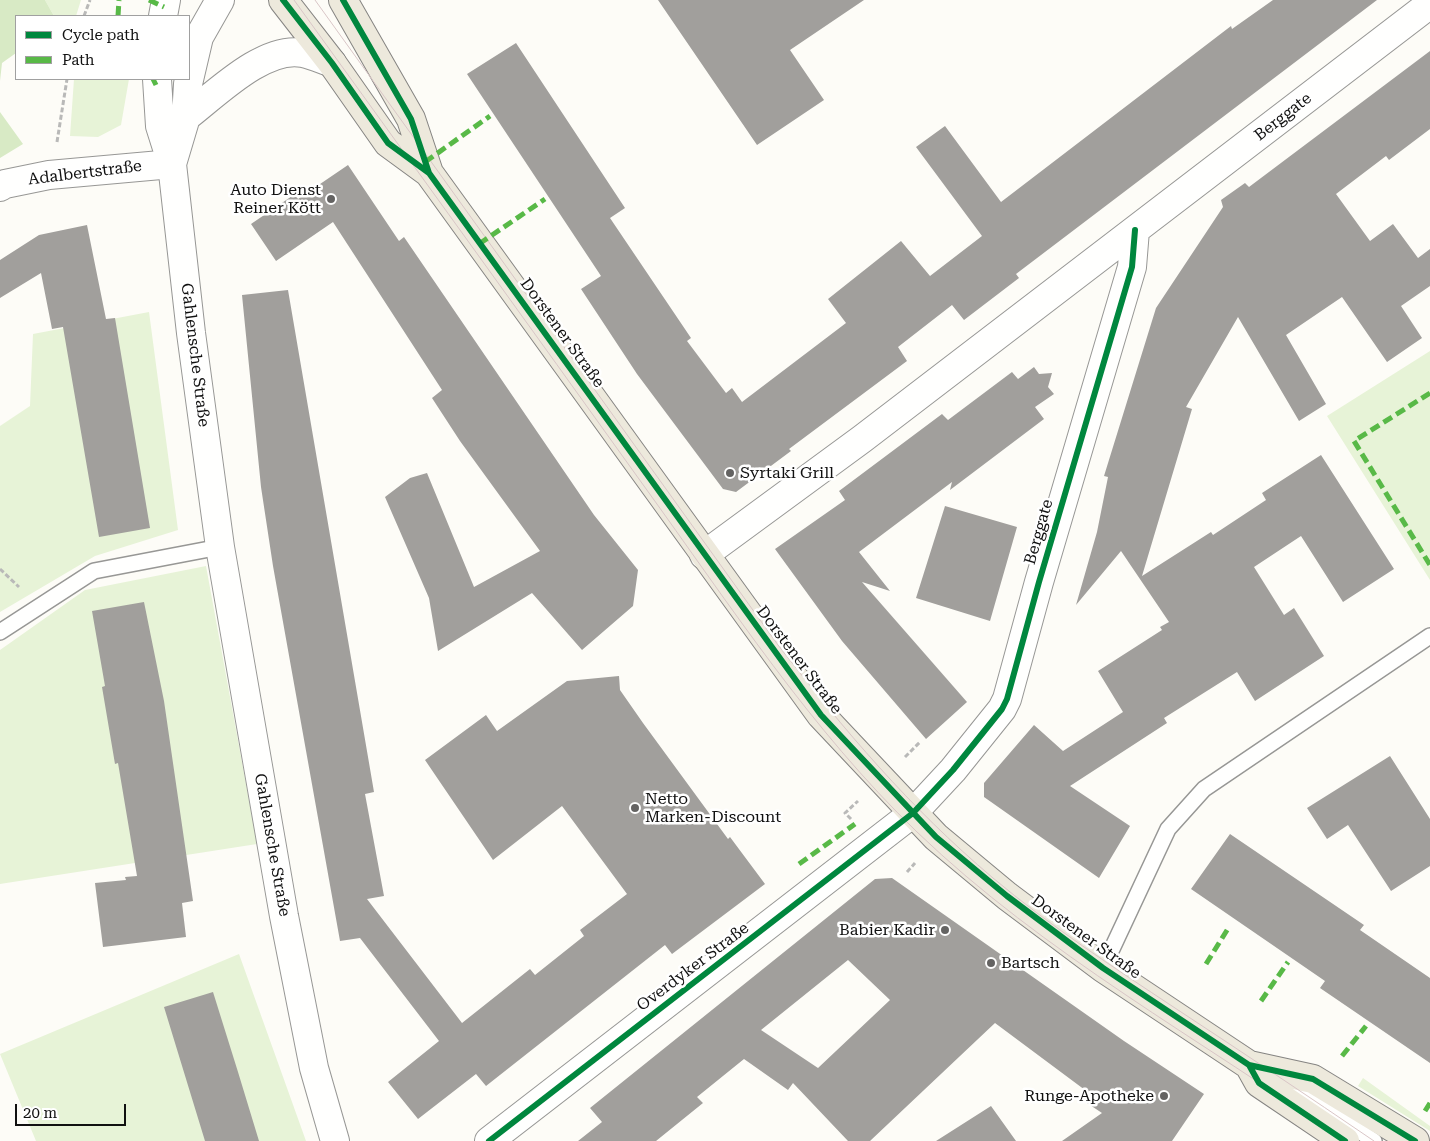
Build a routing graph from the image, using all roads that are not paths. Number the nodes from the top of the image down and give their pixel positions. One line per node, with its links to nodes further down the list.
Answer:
1 (166, 0): 6 (street)
2 (220, 0): 8 (street, Gahlensche Straße)
3 (283, 0): 7 (main road, Dorstener Straße)
4 (343, 0): 13 (main road, Dorstener Straße)
5 (1430, 4): 15 (street, Berggate)
6 (163, 15)
7 (332, 63): 11 (street); 13 (main road, Dorstener Straße)
8 (190, 76)
9 (157, 80): 12 (street, Gahlensche Straße)
10 (190, 80): 11 (street, Gahlensche Straße)
11 (186, 117): 12 (street, Gahlensche Straße)
12 (172, 164): 14 (street, Adalbertstraße); 16 (street, Gahlensche Straße)
13 (429, 173): 17 (main road, Dorstener Straße)
14 (0, 187)
15 (1135, 230): 17 (street, Berggate); 20 (street, Berggate)
16 (220, 547): 18 (lane); 23 (street, Gahlensche Straße)
17 (704, 555): 20 (main road, Dorstener Straße)
18 (0, 632)
19 (1430, 636): 21 (lane)
20 (913, 813): 21 (main road, Dorstener Straße); 24 (street, Overdyker Straße)
21 (1103, 968): 22 (main road, Dorstener Straße)
22 (1258, 1066): 25 (main road, Dorstener Straße); 26 (lane); 27 (main road, Dorstener Straße)
23 (335, 1141)
24 (489, 1141)
25 (1345, 1141)
26 (1374, 1141)
27 (1415, 1141)

